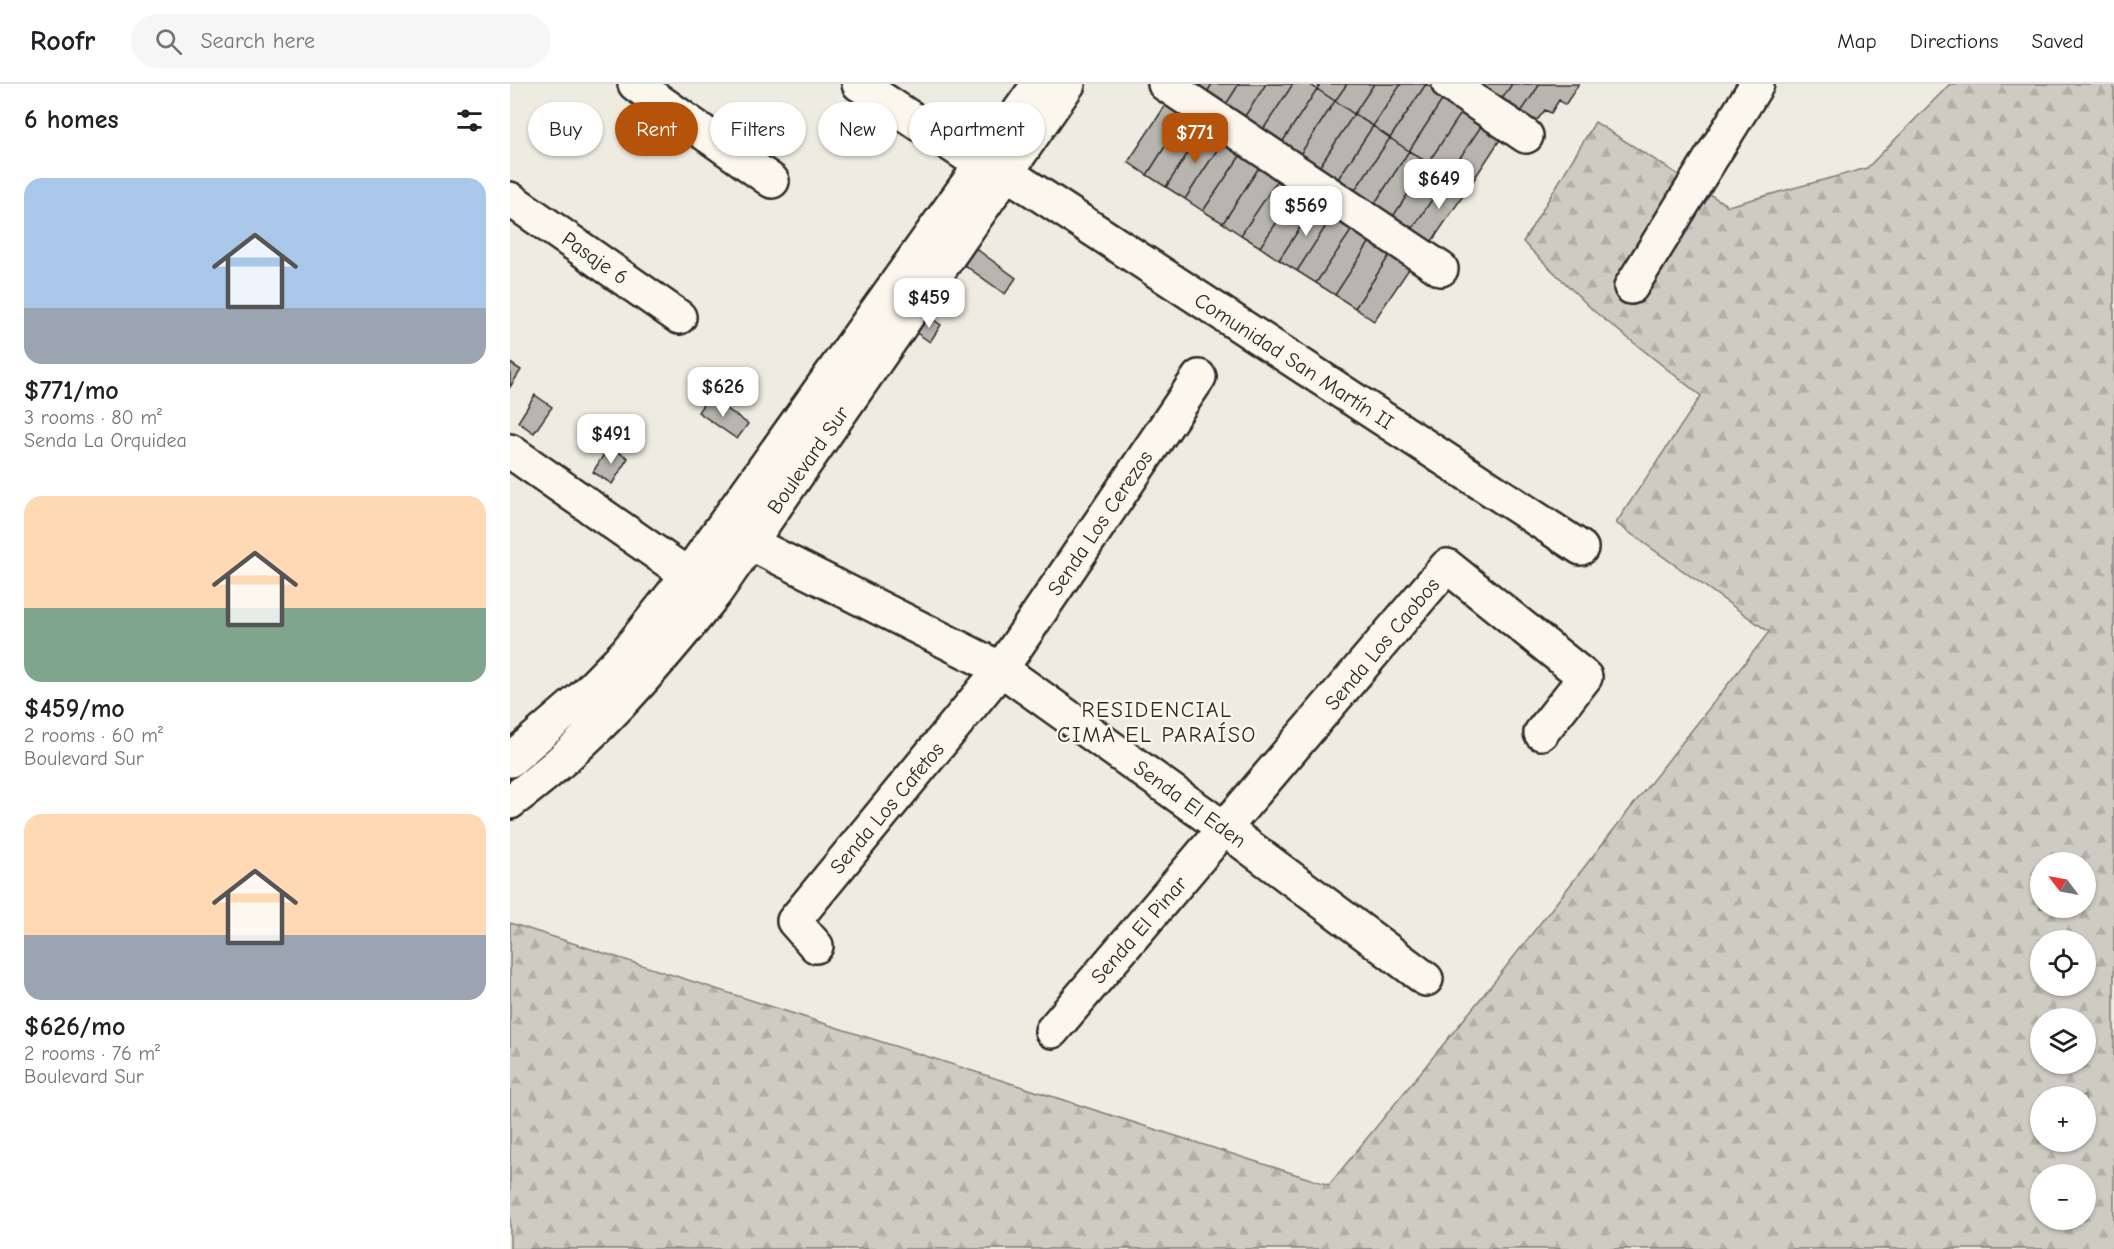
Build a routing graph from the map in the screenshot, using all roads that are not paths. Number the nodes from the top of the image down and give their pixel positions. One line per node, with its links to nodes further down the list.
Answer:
1 (634, 84): 10 (main road)
2 (859, 84): 9 (main road, Comunidad San Martín II)
3 (1039, 84): 9 (main road, Boulevard Sur)
4 (1068, 84): 9 (main road, Boulevard Sur)
5 (1165, 84): 12 (main road)
6 (1449, 84): 8 (main road)
7 (1757, 84): 13 (main road)
8 (1526, 136)
9 (995, 169): 17 (main road, Boulevard Sur); 18 (main road, Boulevard Sur); 19 (main road, Comunidad San Martín II)
10 (772, 181)
11 (510, 199): 14 (main road, Pasaje 6)
12 (1441, 269)
13 (1631, 287)
14 (679, 317)
15 (1199, 377): 21 (main road, Senda Los Cerezos)
16 (510, 451): 20 (main road)
17 (721, 528): 18 (main road, Senda El Eden); 20 (main road, Boulevard Sur)
18 (750, 544): 21 (main road, Senda El Eden); 24 (main road, Boulevard Sur)
19 (1581, 548)
20 (688, 575): 23 (main road, Boulevard Sur)
21 (1001, 669): 25 (main road, Senda El Eden); 26 (main road, Senda Los Cafetos)
22 (1540, 733): 25 (main road, Senda Los Caobos)
23 (510, 760)
24 (510, 802)
25 (1225, 829): 27 (main road, Senda El Eden); 28 (main road, Senda El Pinar)
26 (816, 946)
27 (1426, 979)
28 (1052, 1031)

